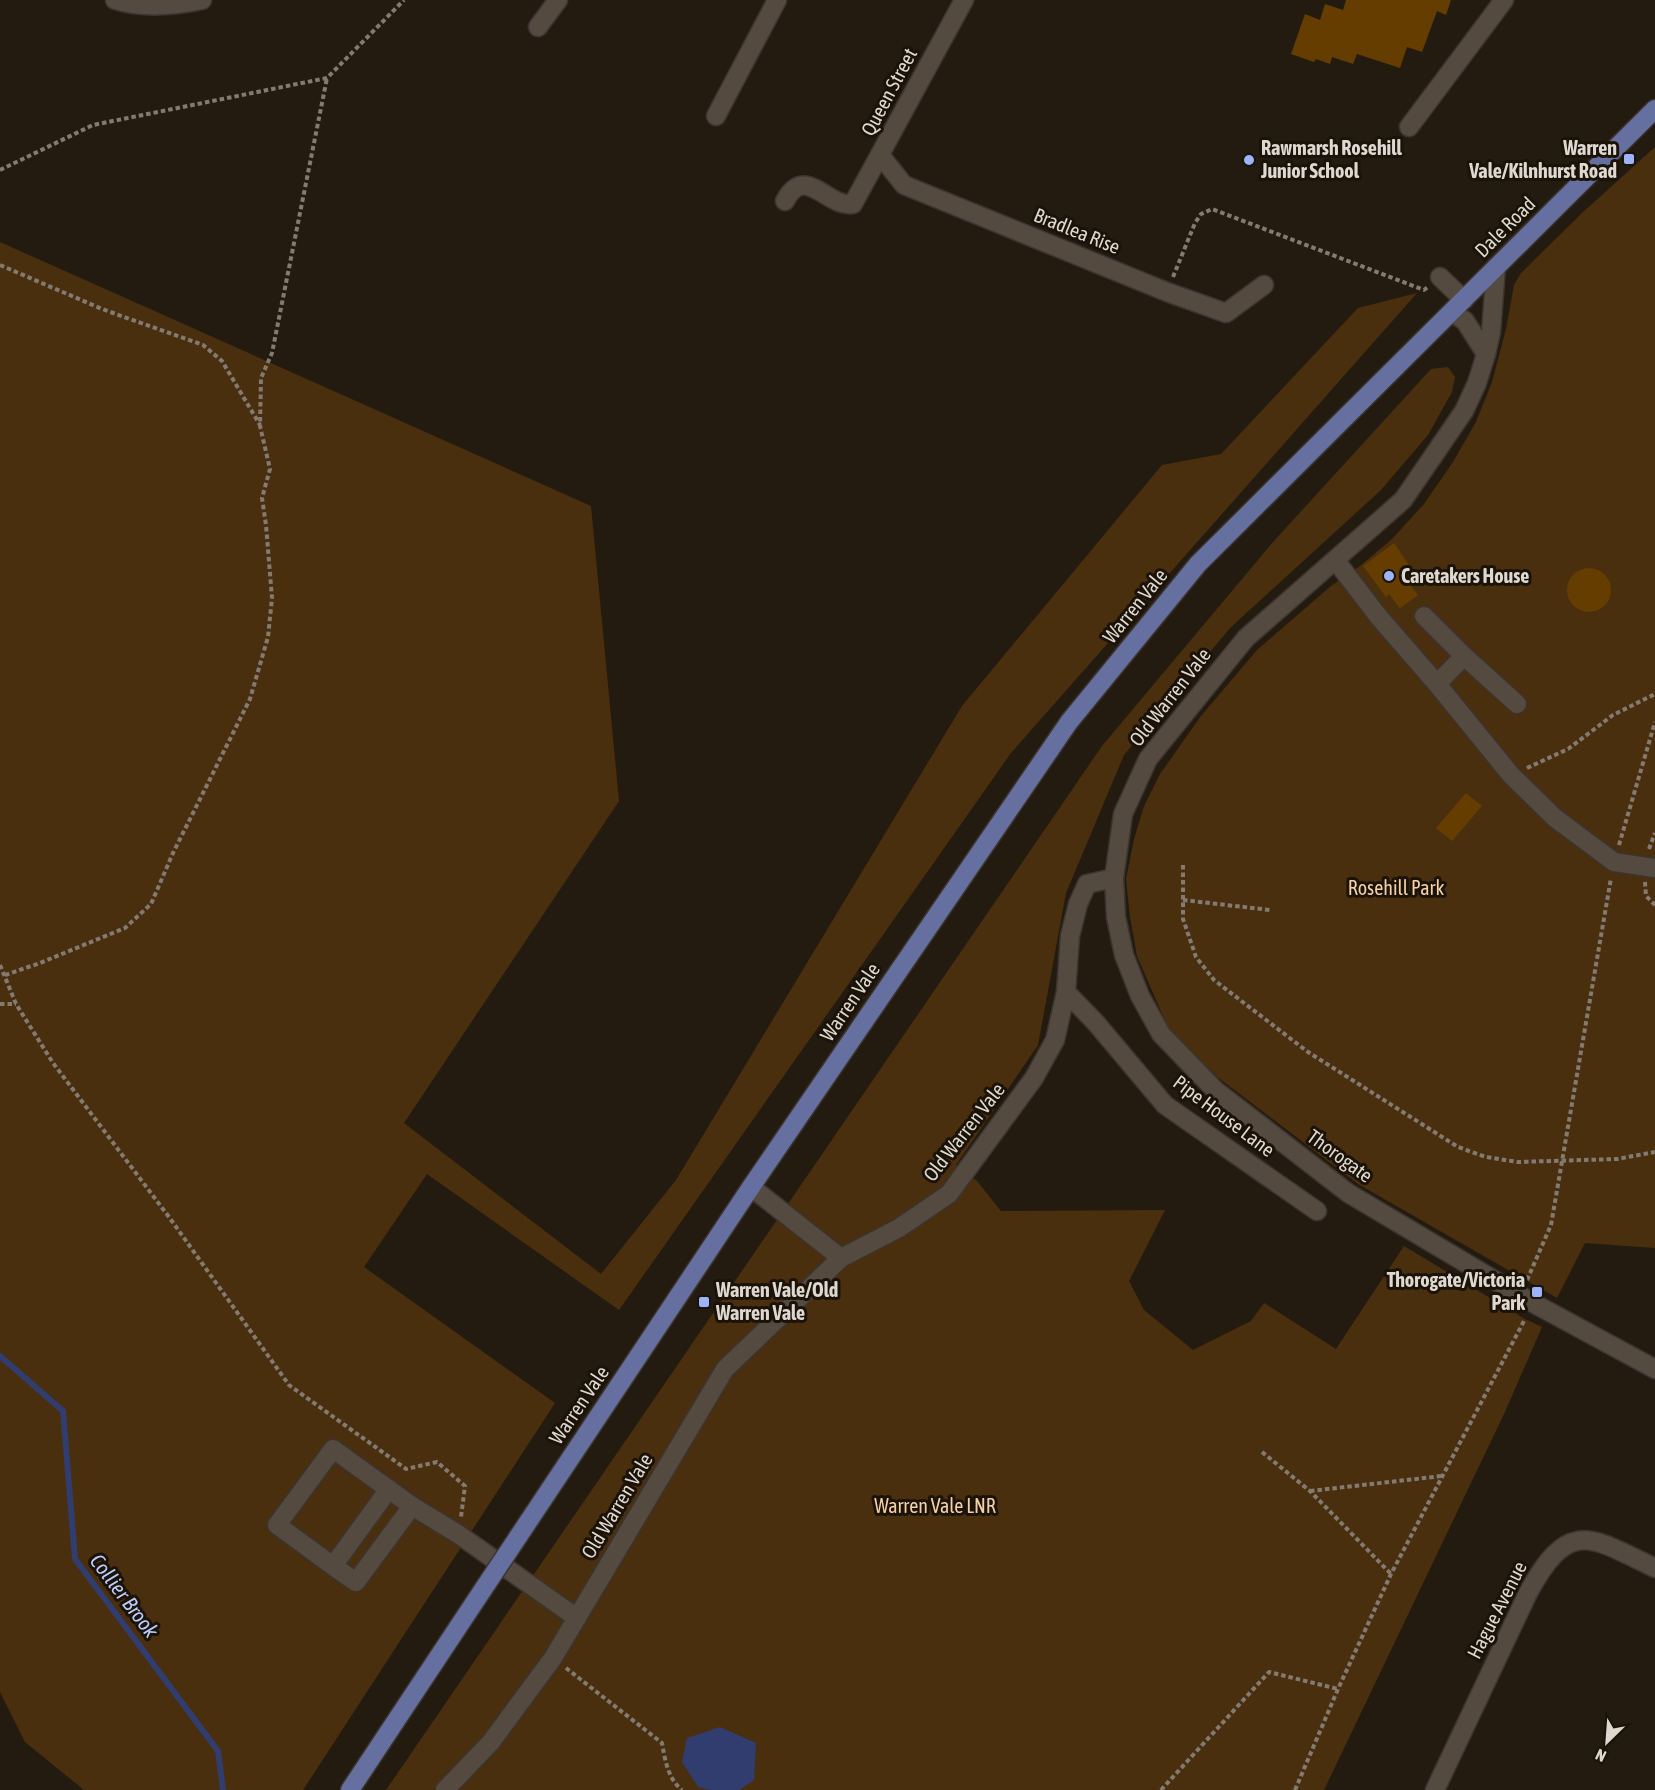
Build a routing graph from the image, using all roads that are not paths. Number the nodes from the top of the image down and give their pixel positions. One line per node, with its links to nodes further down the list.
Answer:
1 (115, 0): 2 (street)
2 (201, 0)
3 (558, 0): 7 (street)
4 (777, 0): 9 (street)
5 (964, 0): 11 (street, Queen Street)
6 (1504, 0): 10 (street)
7 (538, 27)
8 (1655, 109): 13 (main road, Dale Road)
9 (716, 116)
10 (1409, 127)
11 (880, 155): 12 (street, Queen Street); 15 (street, Bradlea Rise)
12 (785, 201)
13 (1496, 267): 16 (main road, Dale Road); 17 (street, Old Warren Vale)
14 (1440, 277): 16 (street)
15 (1264, 285)
16 (1458, 306): 17 (street); 26 (main road, Warren Vale)
17 (1486, 354): 18 (street, Old Warren Vale)
18 (1336, 561): 21 (street); 24 (street, Old Warren Vale)
19 (1424, 616): 20 (street)
20 (1464, 656): 21 (street); 22 (street)
21 (1437, 684): 23 (street)
22 (1517, 704)
23 (1655, 868)
24 (1114, 878): 25 (street, Old Warren Vale); 29 (street, Thorogate)
25 (1066, 992): 27 (street, Pipe House Lane); 28 (street, Old Warren Vale)
26 (751, 1187): 28 (street); 36 (main road, Warren Vale, bridge)
27 (1317, 1212)
28 (841, 1258): 34 (street, Old Warren Vale)
29 (1655, 1369)
30 (389, 1490): 31 (street); 32 (street); 32 (street)
31 (412, 1506): 32 (street); 34 (street)
32 (333, 1566)
33 (1655, 1568): 35 (street, Hague Avenue)
34 (577, 1618): 37 (street, Old Warren Vale)
35 (1442, 1787)
36 (350, 1790)
37 (445, 1790)

